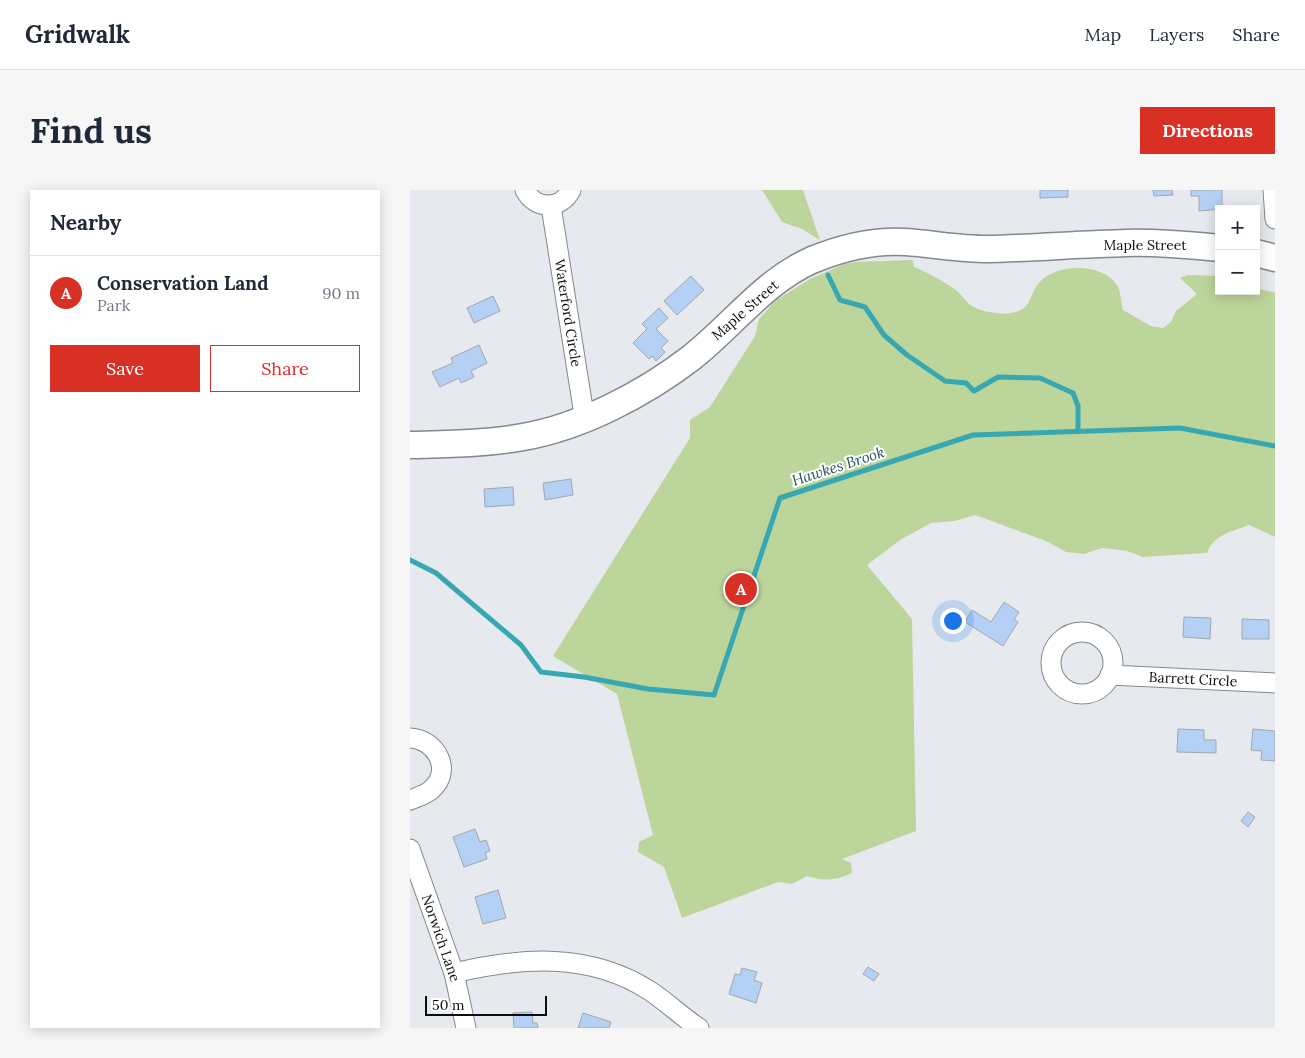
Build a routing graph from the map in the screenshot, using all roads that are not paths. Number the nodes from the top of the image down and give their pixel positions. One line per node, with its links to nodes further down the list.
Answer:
1 (525, 190): 4 (street)
2 (571, 190): 4 (street)
3 (1273, 190): 5 (street)
4 (551, 206): 9 (street, Waterford Circle)
5 (1275, 219)
6 (1215, 248): 9 (street, Maple Street)
7 (1260, 254): 8 (street)
8 (1275, 258)
9 (585, 421): 10 (street, Maple Street)
10 (410, 445)
11 (1110, 675): 12 (street, Barrett Circle)
12 (1275, 683)
13 (410, 738): 14 (street)
14 (410, 800)
15 (410, 849): 16 (street, Norwich Lane)
16 (454, 973): 17 (street, Norwich Lane); 18 (street)
17 (466, 1028)
18 (699, 1028)

